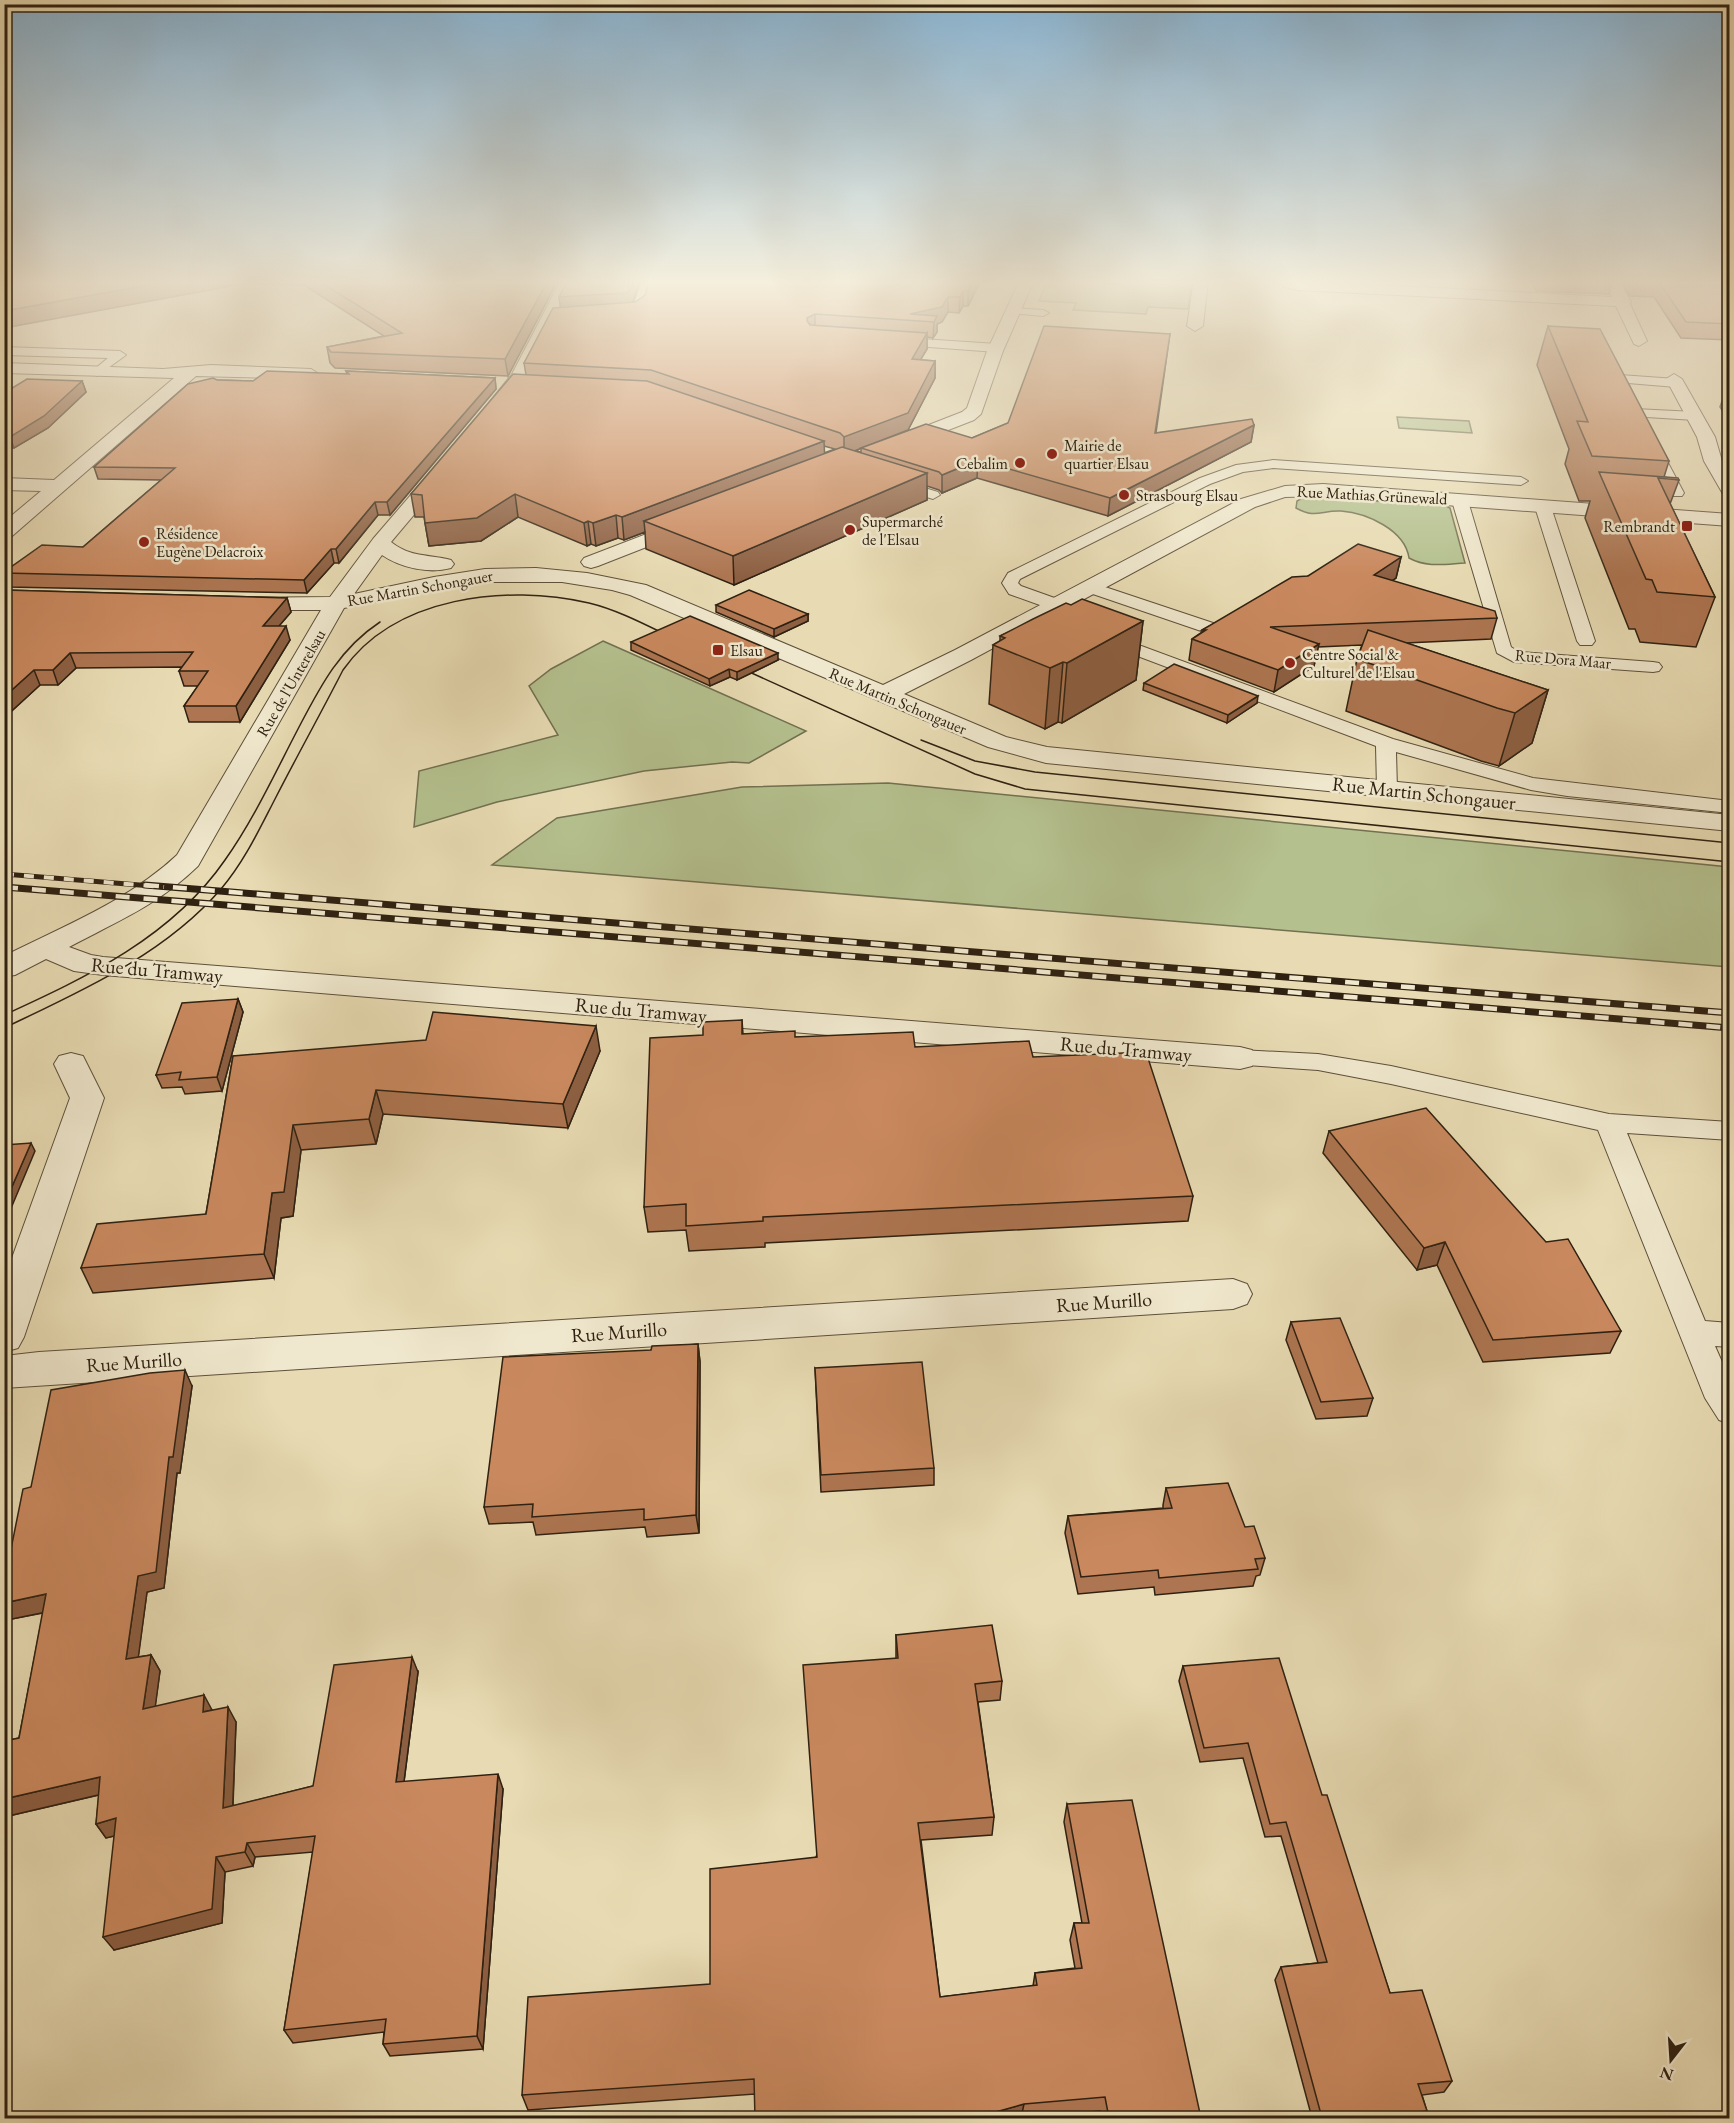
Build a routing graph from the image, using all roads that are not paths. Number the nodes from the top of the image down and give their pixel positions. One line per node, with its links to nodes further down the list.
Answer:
1 (183, 379): 19 (street)
2 (517, 379): 8 (street)
3 (986, 379): 13 (street)
4 (1620, 379): 12 (lane)
5 (1622, 379): 6 (lane)
6 (1675, 381): 10 (street)
7 (493, 382): 8 (street)
8 (513, 385): 9 (street); 11 (street)
9 (533, 388)
10 (1695, 416): 12 (lane); 20 (street)
11 (483, 422)
12 (1640, 423): 21 (lane)
13 (878, 451)
14 (454, 457): 28 (street, Rue de l'Unterelsau)
15 (1437, 476): 17 (lane); 24 (lane); 35 (lane)
16 (880, 478): 22 (lane)
17 (1521, 482)
18 (4, 484): 19 (street)
19 (59, 486): 27 (street)
20 (1730, 490)
21 (1677, 493)
22 (933, 495)
23 (1460, 501): 24 (street, Rue Mathias Grünewald); 32 (street, Rue Mathias Grünewald); 39 (lane, Rue Dora Maar)
24 (1533, 506): 26 (street, Rue Mathias Grünewald); 38 (lane)
25 (709, 515): 29 (street)
26 (1730, 520)
27 (4, 532)
28 (380, 543): 30 (street); 34 (street, Rue de l'Unterelsau)
29 (591, 562): 30 (street, Rue Martin Schongauer); 31 (street, Rue Martin Schongauer)
30 (444, 564): 34 (street, Rue Martin Schongauer)
31 (646, 572)
32 (1090, 587): 35 (street, Rue Mathias Grünewald); 36 (lane)
33 (217, 602): 34 (street)
34 (336, 603): 41 (street, Rue Martin Schongauer); 47 (street, Rue de l'Unterelsau)
35 (1054, 613): 40 (street, Rue Mathias Grünewald)
36 (1213, 629)
37 (1097, 634): 42 (lane)
38 (1586, 641)
39 (1653, 667)
40 (910, 682): 41 (street, Rue Mathias Grünewald); 43 (street, Rue Martin Schongauer)
41 (884, 683): 43 (street, Rue Martin Schongauer)
42 (1386, 743): 44 (lane); 45 (lane)
43 (1119, 762): 44 (street, Rue Martin Schongauer)
44 (1387, 789): 46 (street, Rue Martin Schongauer)
45 (1730, 807)
46 (1730, 823)
47 (46, 948): 48 (street, Rue de l'Unterelsau); 49 (street, Rue du Tramway)
48 (4, 968)
49 (1239, 1058): 51 (lane)
50 (71, 1064): 56 (street)
51 (1609, 1124): 52 (lane); 54 (lane)
52 (1730, 1131)
53 (1233, 1294): 57 (street, Rue Murillo)
54 (1694, 1332): 55 (lane); 58 (lane)
55 (1730, 1335)
56 (4, 1337)
57 (4, 1372)
58 (1730, 1411)

